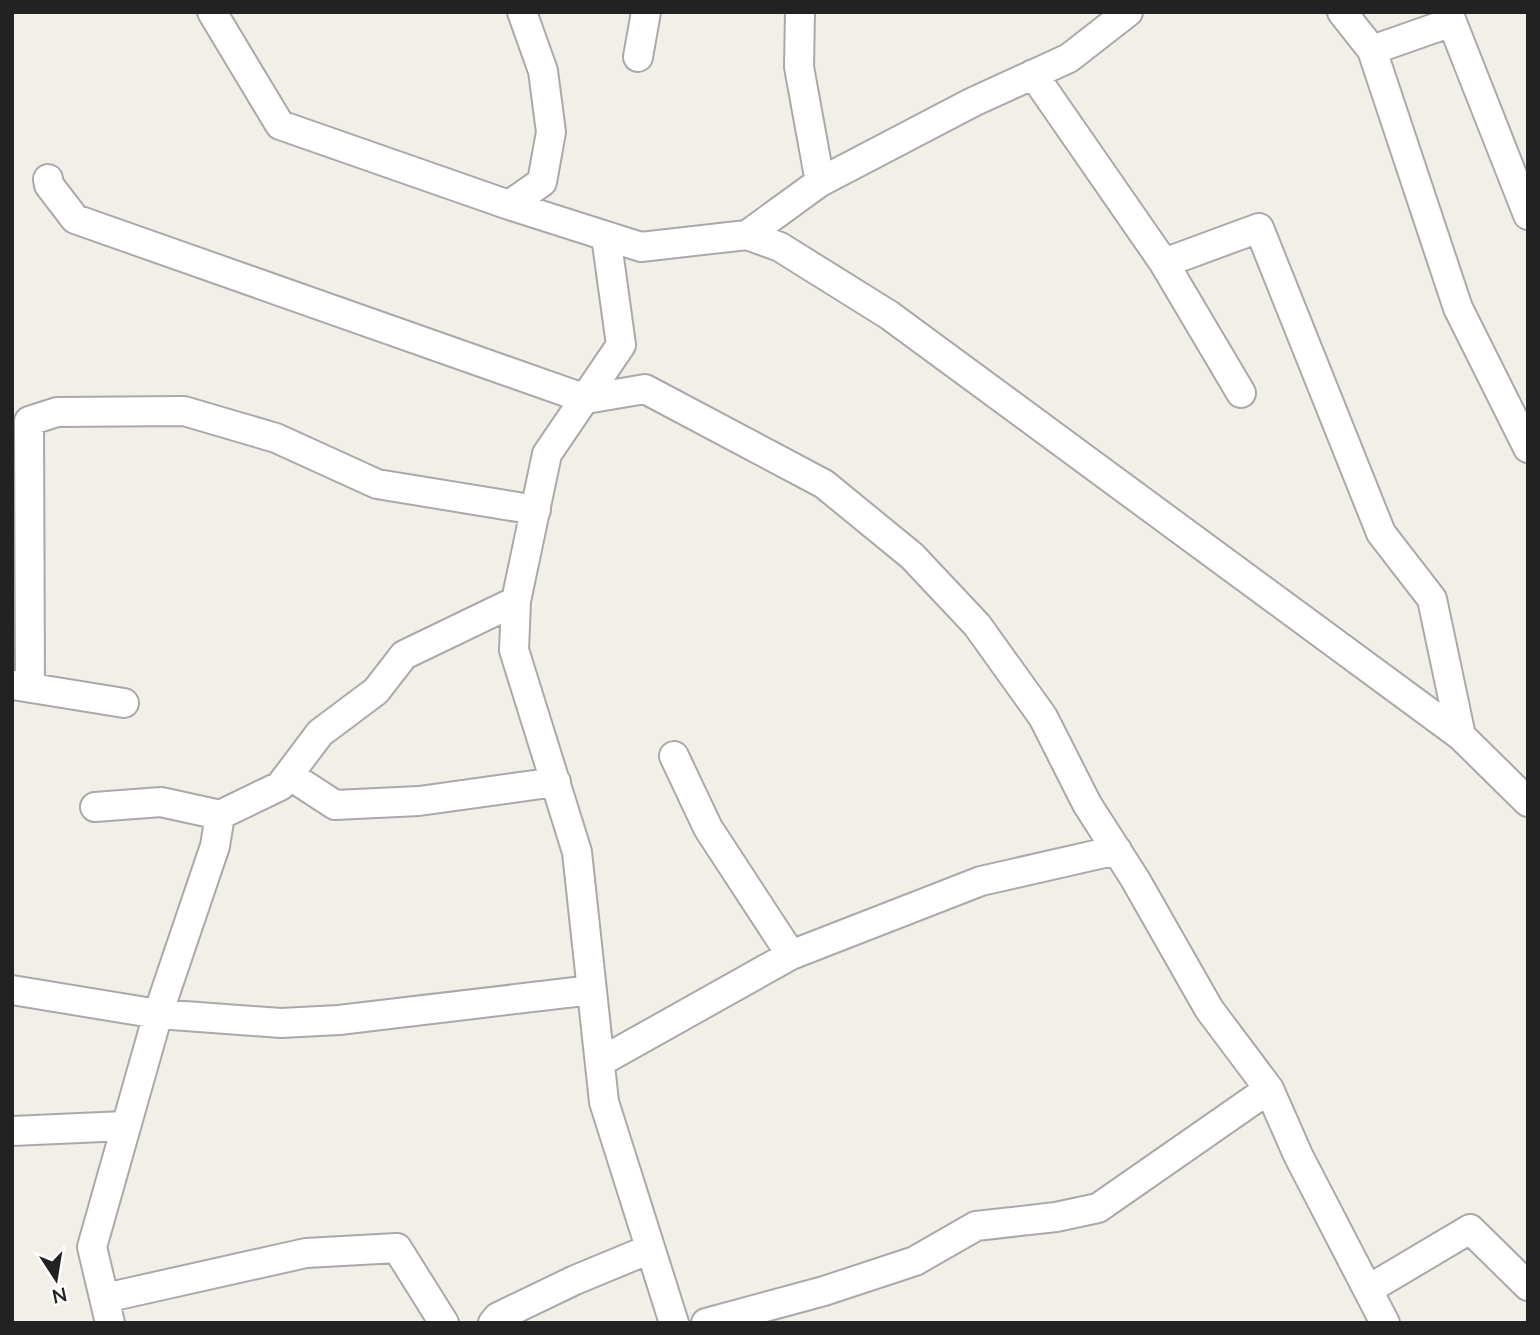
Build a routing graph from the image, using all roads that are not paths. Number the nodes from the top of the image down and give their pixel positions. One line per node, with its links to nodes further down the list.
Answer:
1 (212, 12): 13 (street)
2 (522, 12): 13 (street)
3 (646, 12): 9 (street)
4 (800, 12): 12 (street)
5 (1128, 12): 10 (street)
6 (1342, 12): 8 (street)
7 (1450, 17): 8 (street); 14 (street)
8 (1372, 50): 20 (street)
9 (638, 58)
10 (1033, 74): 12 (street); 17 (street)
11 (48, 179): 19 (street)
12 (820, 182): 15 (street)
13 (509, 205): 16 (street)
14 (1528, 215)
15 (747, 235): 16 (street); 25 (street)
16 (606, 236): 19 (street)
17 (1164, 263): 18 (street); 25 (street)
18 (1241, 393)
19 (586, 399): 21 (street); 32 (street)
20 (1528, 448)
21 (536, 510): 22 (street); 23 (street)
22 (516, 601): 27 (street); 28 (street)
23 (21, 686): 24 (street)
24 (124, 703)
25 (1461, 736): 29 (street)
26 (674, 756): 33 (street)
27 (289, 775): 28 (street); 31 (street)
28 (556, 782): 35 (street)
29 (1528, 802)
30 (95, 807): 31 (street)
31 (220, 815): 36 (street)
32 (1117, 850): 33 (street); 38 (street)
33 (791, 954): 37 (street)
34 (12, 990): 36 (street)
35 (592, 990): 36 (street); 37 (street)
36 (158, 1014): 39 (street)
37 (600, 1062): 41 (street)
38 (1269, 1089): 43 (street); 48 (street)
39 (125, 1126): 40 (street); 44 (street)
40 (12, 1131)
41 (650, 1249): 46 (street); 47 (street)
42 (1528, 1286): 43 (street)
43 (1369, 1289): 49 (street)
44 (108, 1310): 45 (street)
45 (444, 1323)
46 (493, 1323)
47 (674, 1323)
48 (706, 1323)
49 (1385, 1323)

